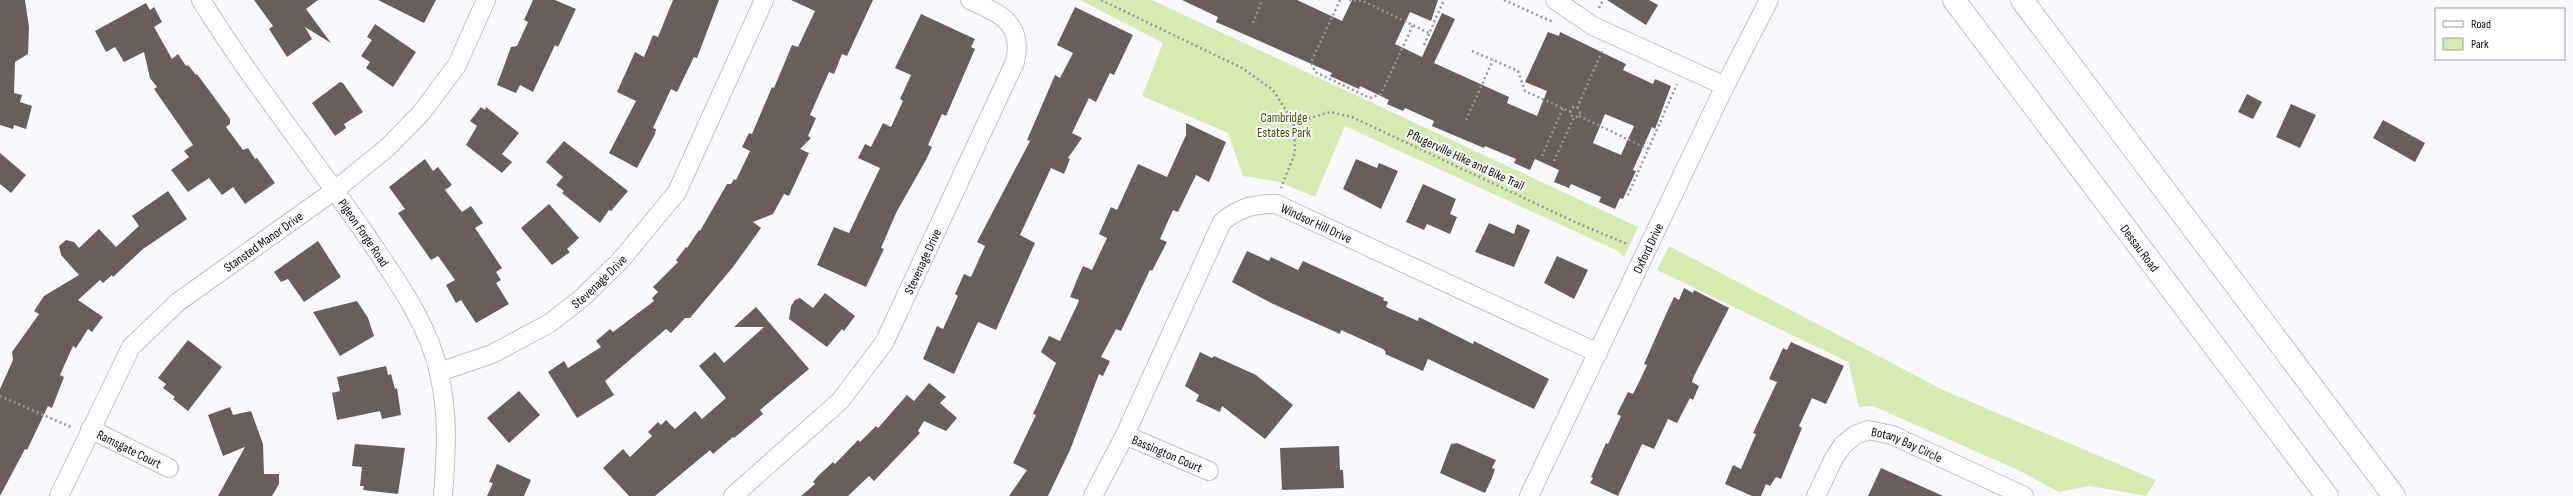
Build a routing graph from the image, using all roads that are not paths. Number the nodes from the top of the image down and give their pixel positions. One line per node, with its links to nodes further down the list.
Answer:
1 (201, 0): 10 (street, Pigeon Forge Road)
2 (486, 0): 10 (street, Stansted Manor Drive)
3 (764, 0): 12 (street, Stevenage Drive)
4 (970, 0): 19 (street, Stevenage Drive)
5 (1555, 0): 9 (street)
6 (1769, 0): 9 (street, Oxford Drive)
7 (1954, 0): 24 (main road, Dessau Road)
8 (2022, 0): 25 (main road)
9 (1725, 86): 11 (street, Oxford Drive)
10 (334, 190): 12 (street, Pigeon Forge Road); 13 (street, Stansted Manor Drive)
11 (1598, 354): 14 (street, Windsor Hill Drive); 21 (street, Oxford Drive)
12 (439, 372): 18 (street, Pigeon Forge Road)
13 (90, 429): 15 (street, Ramsgate Court); 17 (street, Stansted Manor Drive)
14 (1125, 435): 16 (street, Bassington Court); 20 (street, Windsor Hill Drive)
15 (169, 468)
16 (1209, 471)
17 (59, 496)
18 (443, 496)
19 (733, 496)
20 (1093, 496)
21 (1529, 496)
22 (1816, 496): 23 (street, Botany Bay Circle)
23 (2024, 496)
24 (2326, 496)
25 (2394, 496)

